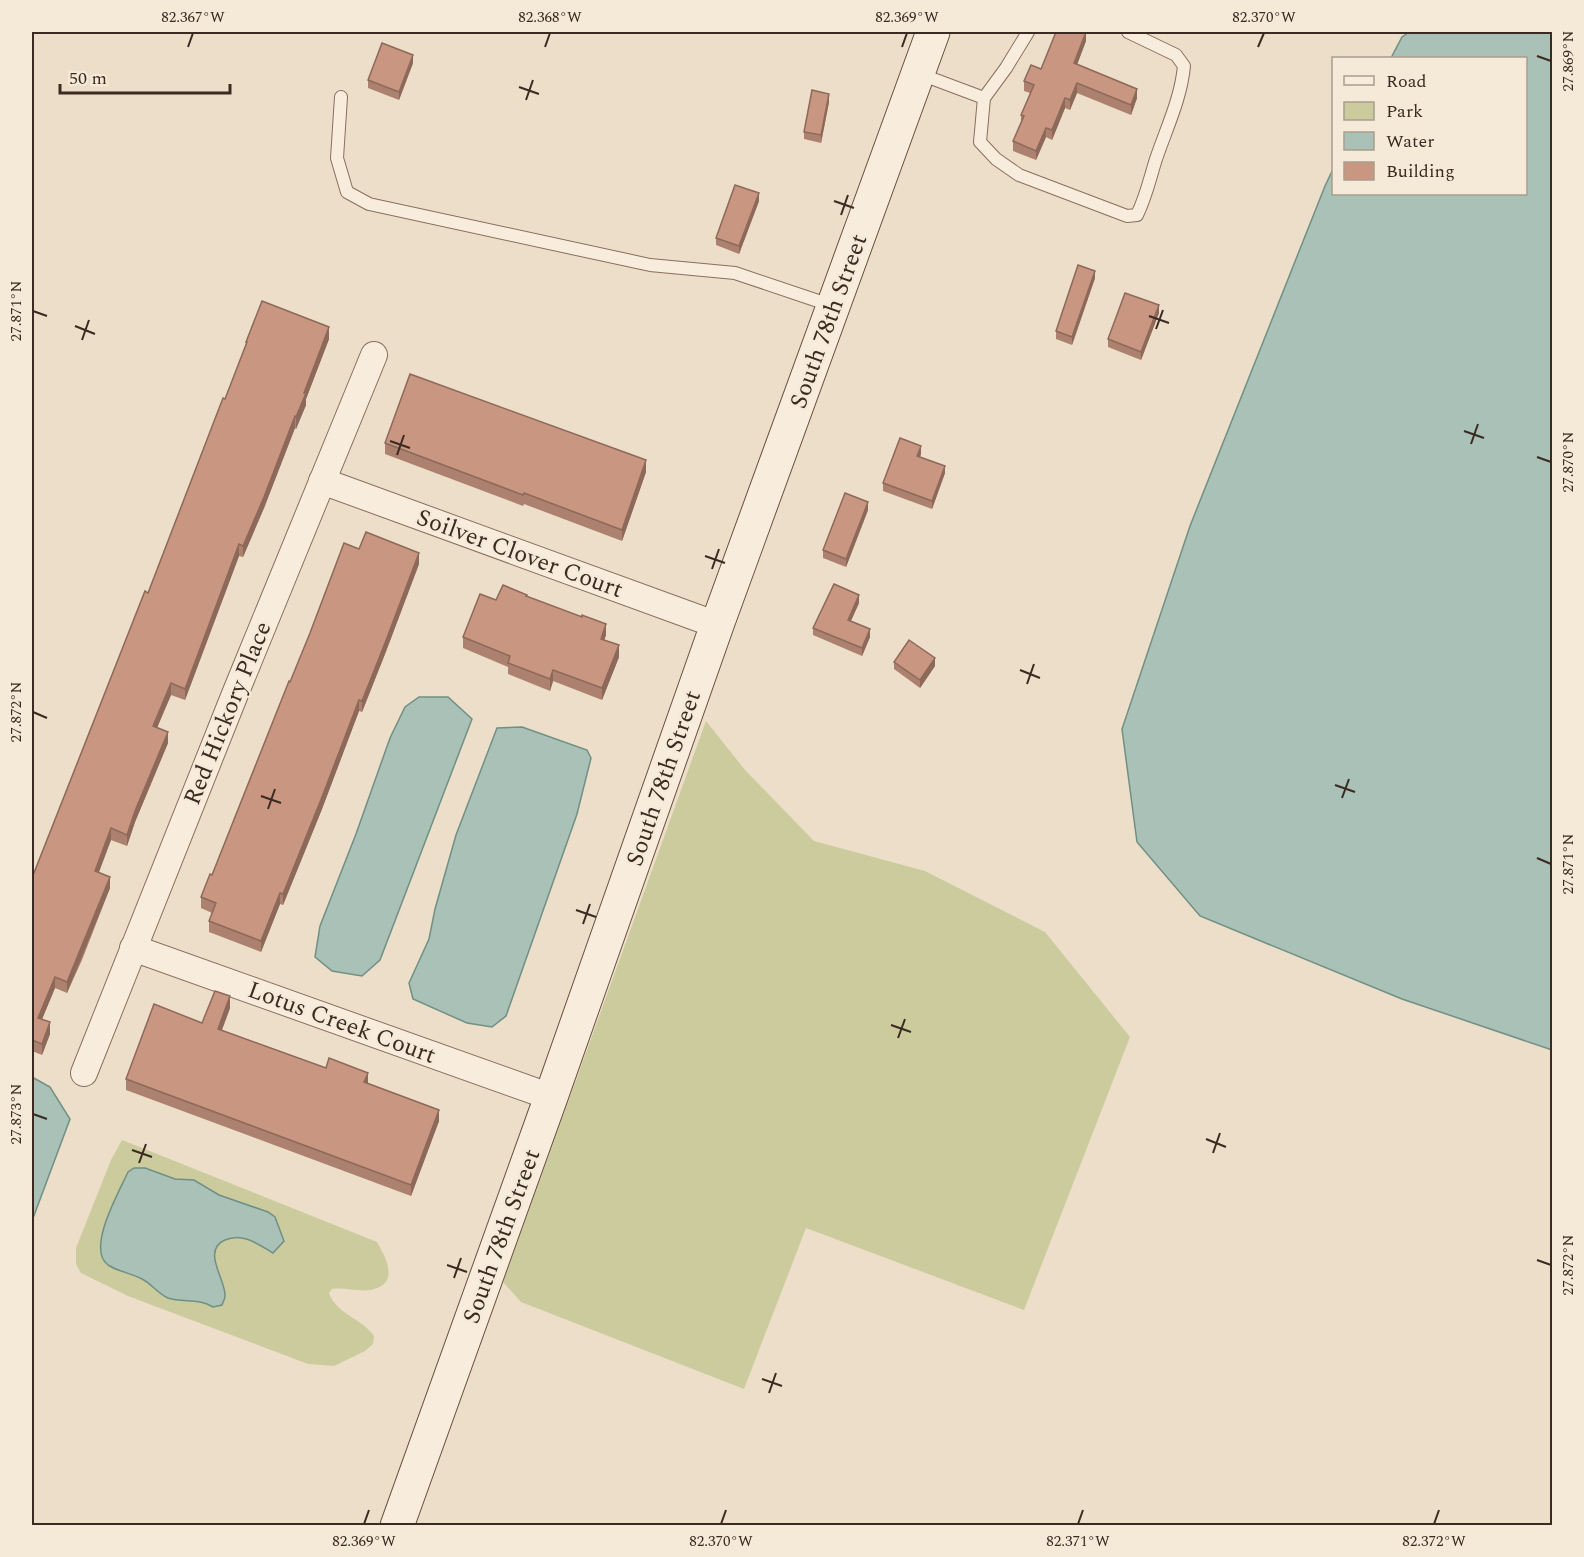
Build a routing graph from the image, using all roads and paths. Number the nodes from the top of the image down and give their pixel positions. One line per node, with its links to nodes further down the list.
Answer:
1 (933, 32): 4 (street, South 78th Street)
2 (1028, 32): 6 (lane)
3 (1128, 32): 6 (lane)
4 (919, 74): 6 (lane); 7 (street, South 78th Street)
5 (341, 97): 7 (lane)
6 (984, 98)
7 (834, 306): 10 (street, South 78th Street)
8 (374, 355): 9 (street, Red Hickory Place)
9 (322, 481): 10 (street, Soilver Clover Court); 11 (street, Red Hickory Place)
10 (717, 625): 13 (street, South 78th Street)
11 (134, 948): 12 (street, Red Hickory Place); 13 (street, Lotus Creek Court)
12 (84, 1072)
13 (551, 1097): 14 (street, South 78th Street)
14 (397, 1526)

